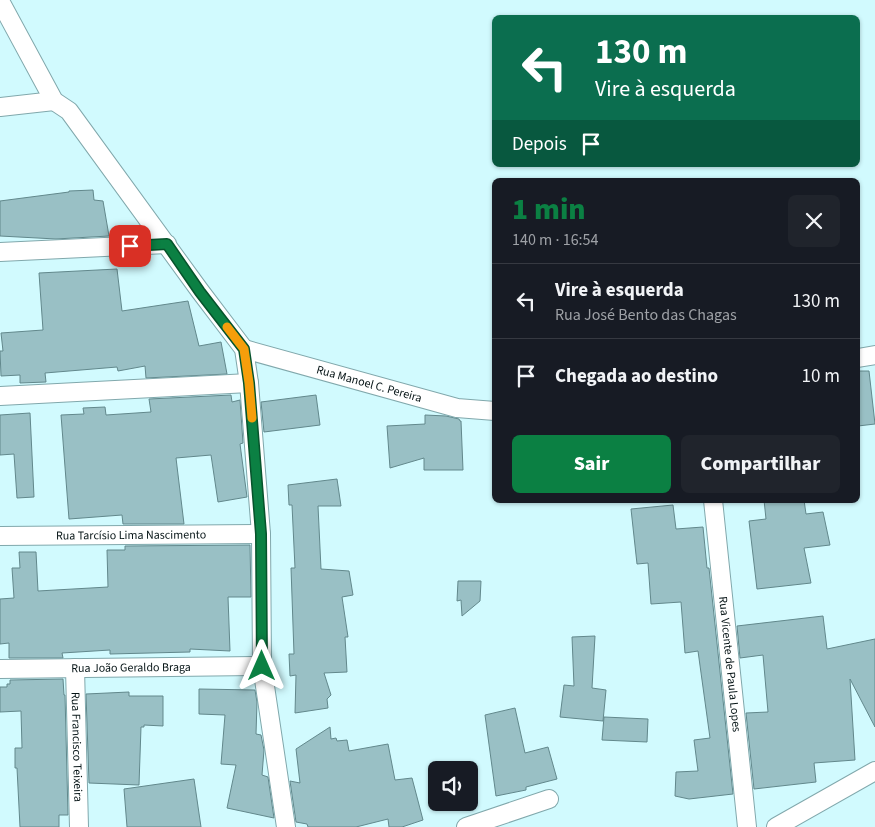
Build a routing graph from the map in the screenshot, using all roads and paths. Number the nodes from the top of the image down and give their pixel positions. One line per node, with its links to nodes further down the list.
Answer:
1 (0, 1): 2 (street)
2 (54, 101): 3 (street); 4 (street)
3 (0, 107)
4 (167, 244): 5 (street); 6 (street)
5 (0, 252)
6 (244, 349): 9 (street); 11 (street, Rua Manoel C. Pereira)
7 (875, 355): 8 (street)
8 (860, 358)
9 (249, 383): 10 (street); 13 (street)
10 (0, 396)
11 (492, 411)
12 (713, 503): 23 (street, Rua Vicente de Paula Lopes)
13 (261, 534): 14 (street, Rua Tarcísio Lima Nascimento); 15 (street)
14 (0, 536)
15 (262, 666): 16 (street, Rua João Geraldo Braga); 21 (street)
16 (75, 668): 17 (street, Rua João Geraldo Braga); 20 (street, Rua Francisco Teixeira)
17 (0, 669)
18 (875, 771): 24 (street)
19 (549, 799): 22 (street)
20 (79, 827)
21 (286, 827)
22 (467, 827)
23 (747, 827)
24 (776, 827)

